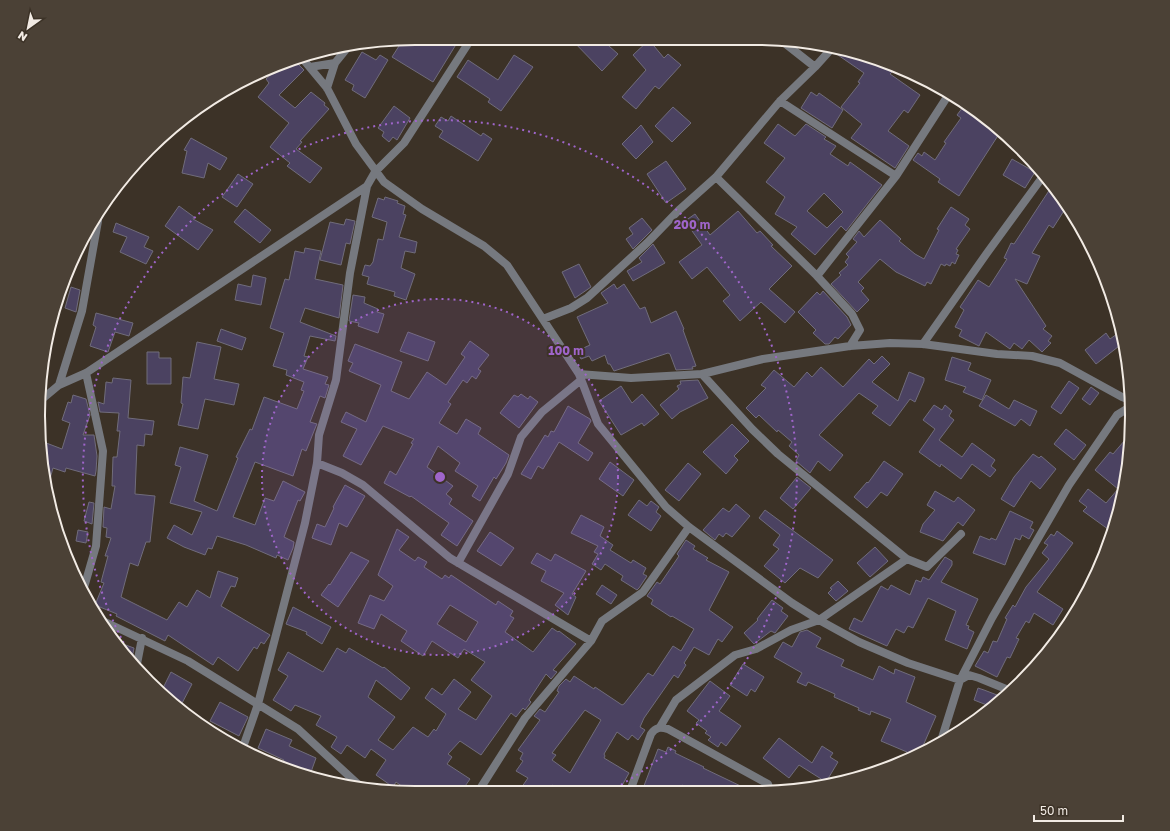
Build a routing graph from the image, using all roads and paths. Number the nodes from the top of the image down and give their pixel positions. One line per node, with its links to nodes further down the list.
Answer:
1 (467, 45): 12 (street)
2 (789, 47): 8 (street)
3 (344, 52): 6 (street)
4 (828, 52): 8 (street)
5 (306, 62): 7 (street)
6 (335, 63): 7 (street); 9 (street)
7 (310, 67): 9 (street)
8 (815, 67): 11 (street)
9 (326, 88): 12 (street)
10 (947, 99): 13 (street)
11 (780, 101): 13 (street); 14 (street)
12 (375, 172): 16 (street); 19 (street)
13 (896, 176): 18 (street)
14 (716, 177): 18 (street); 19 (street)
15 (1040, 180): 20 (street)
16 (367, 186): 22 (street); 29 (street)
17 (97, 227): 25 (street)
18 (817, 276): 21 (street)
19 (543, 319): 24 (street)
20 (923, 344): 21 (street); 27 (street)
21 (850, 346): 23 (street)
22 (86, 373): 25 (street); 34 (street)
23 (702, 374): 24 (street); 32 (street)
24 (580, 377): 30 (street); 33 (street)
25 (59, 385): 26 (street)
26 (46, 396)
27 (1124, 398)
28 (1125, 410): 40 (street)
29 (317, 463): 33 (street); 42 (street)
30 (689, 527): 35 (street); 38 (street)
31 (961, 534): 32 (street)
32 (907, 559): 35 (street)
33 (458, 563): 38 (street)
34 (85, 583)
35 (819, 620): 40 (street); 43 (street)
36 (109, 624): 37 (street)
37 (142, 638): 39 (street); 42 (street)
38 (591, 641): 48 (street)
39 (138, 661)
40 (960, 680): 41 (street); 44 (street)
41 (1005, 688)
42 (258, 704): 45 (street); 46 (street)
43 (660, 727): 47 (street); 49 (street)
44 (943, 734)
45 (244, 744)
46 (354, 781)
47 (768, 785)
48 (482, 786)
49 (632, 786)

